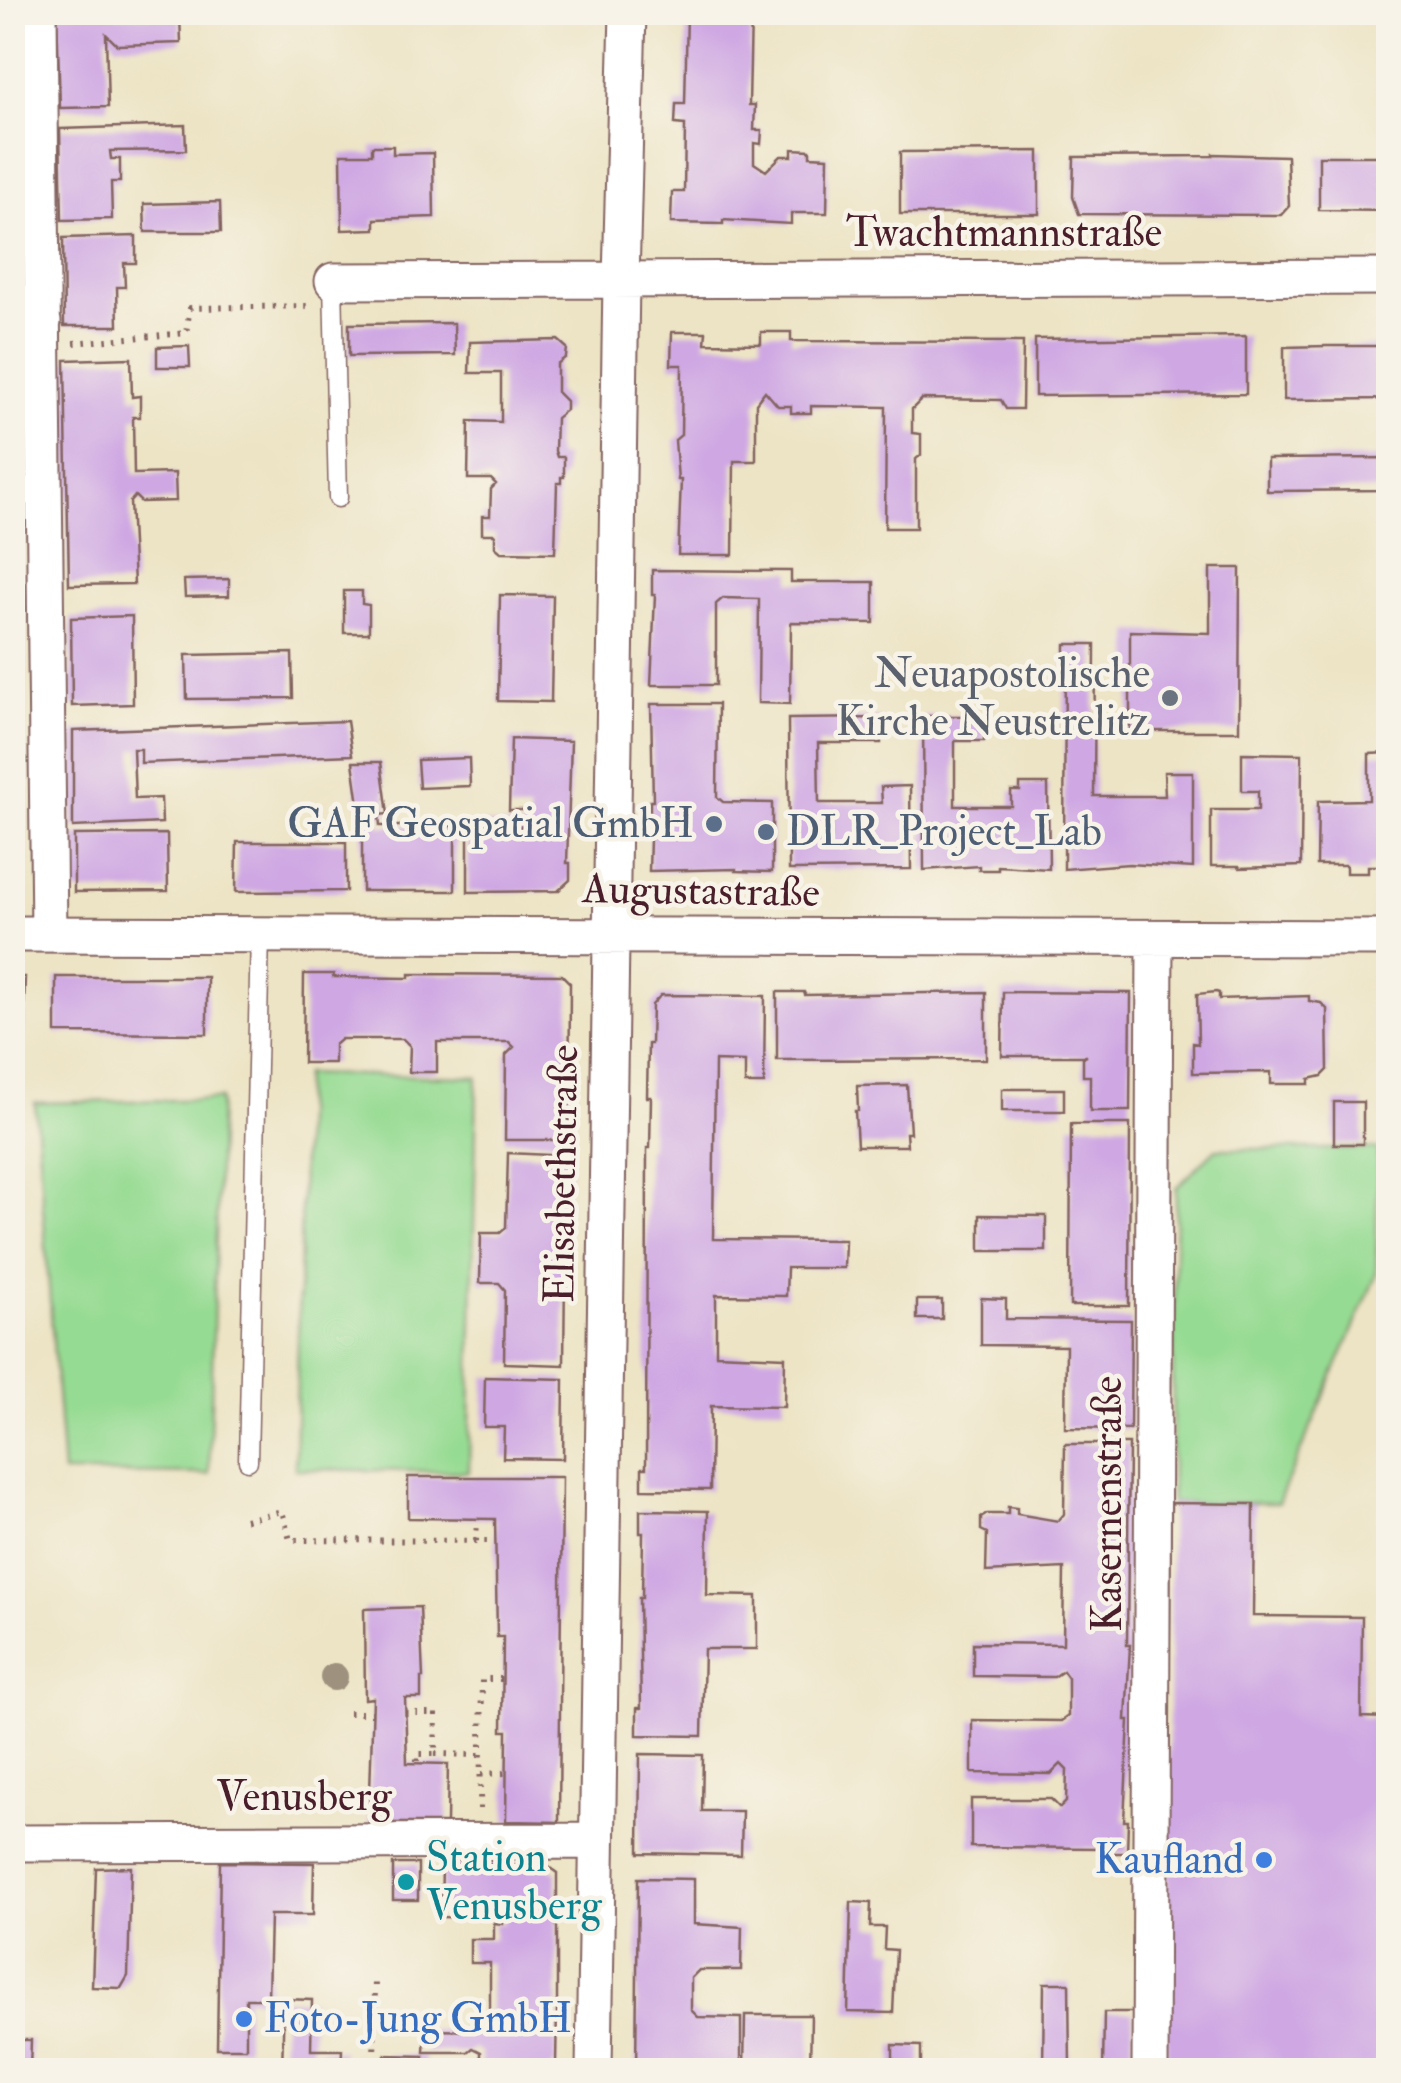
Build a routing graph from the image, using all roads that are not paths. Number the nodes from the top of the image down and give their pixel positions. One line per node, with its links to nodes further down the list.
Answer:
1 (39, 12): 6 (street)
2 (628, 12): 4 (street, Elisabethstraße)
3 (1388, 277): 4 (street, Twachtmannstraße)
4 (620, 280): 5 (street); 11 (street, Elisabethstraße)
5 (333, 294): 7 (lane)
6 (28, 322): 9 (street)
7 (338, 498)
8 (12, 934): 9 (street, Augustastraße)
9 (50, 934): 10 (street, Augustastraße)
10 (260, 934): 11 (street, Augustastraße); 14 (lane)
11 (611, 935): 12 (street, Augustastraße); 15 (street, Elisabethstraße)
12 (1155, 938): 13 (street, Augustastraße); 17 (street, Kasernenstraße)
13 (1388, 938)
14 (248, 1461)
15 (596, 1841): 16 (street, Venusberg); 18 (street, Elisabethstraße)
16 (12, 1843)
17 (1150, 2062)
18 (594, 2070)

